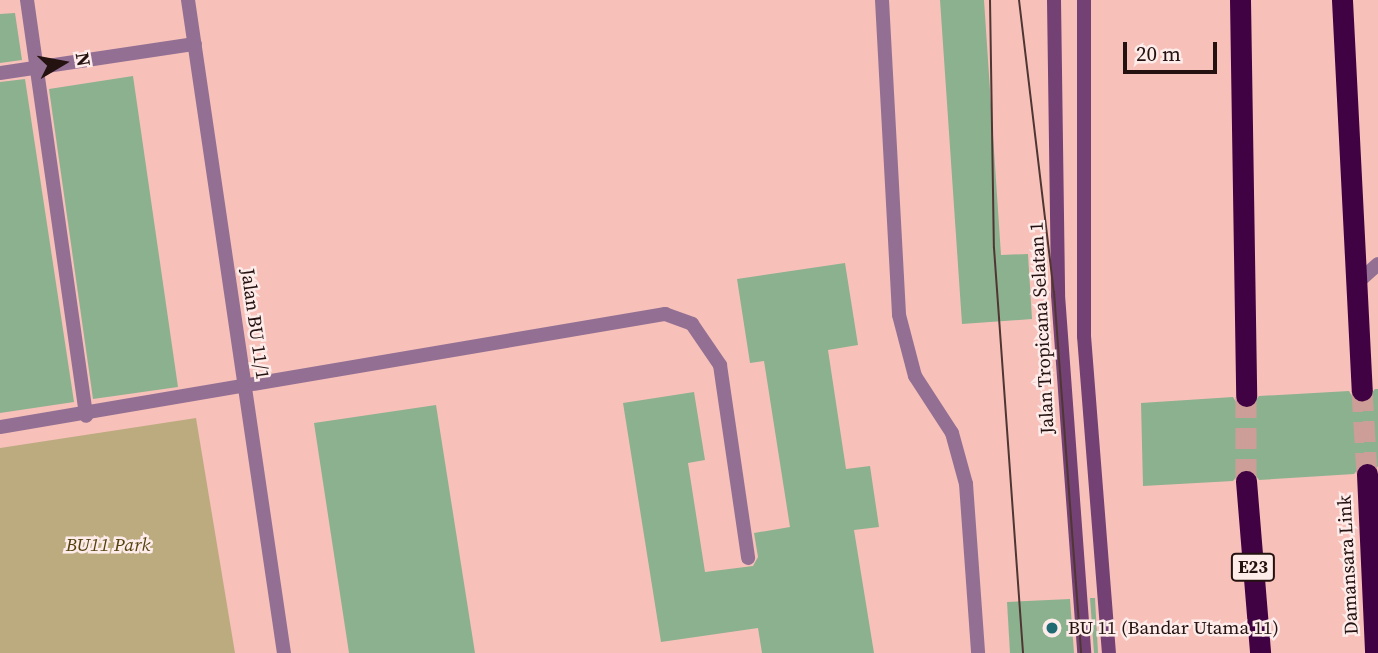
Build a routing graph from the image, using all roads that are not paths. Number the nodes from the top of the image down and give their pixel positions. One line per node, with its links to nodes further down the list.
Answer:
1 (27, 0): 9 (street)
2 (188, 0): 8 (street, Jalan BU 11/1)
3 (882, 0): 23 (street)
4 (1055, 0): 24 (street, Jalan Tropicana Selatan 1)
5 (1084, 0): 25 (street)
6 (1240, 0): 15 (highway)
7 (1342, 0): 12 (highway)
8 (195, 44): 9 (street); 13 (street, Jalan BU 11/1)
9 (37, 68): 10 (street); 16 (street)
10 (0, 73)
11 (1378, 264): 12 (street)
12 (1358, 282): 14 (highway)
13 (244, 382): 16 (street); 20 (street); 22 (street, Jalan BU 11/1)
14 (1363, 390)
15 (1246, 396)
16 (86, 416): 17 (street)
17 (0, 427)
18 (1367, 474): 21 (highway, Damansara Link)
19 (1246, 481): 26 (highway, E23)
20 (748, 558)
21 (1376, 642)
22 (284, 653)
23 (978, 653)
24 (1084, 653)
25 (1109, 653)
26 (1260, 653)

